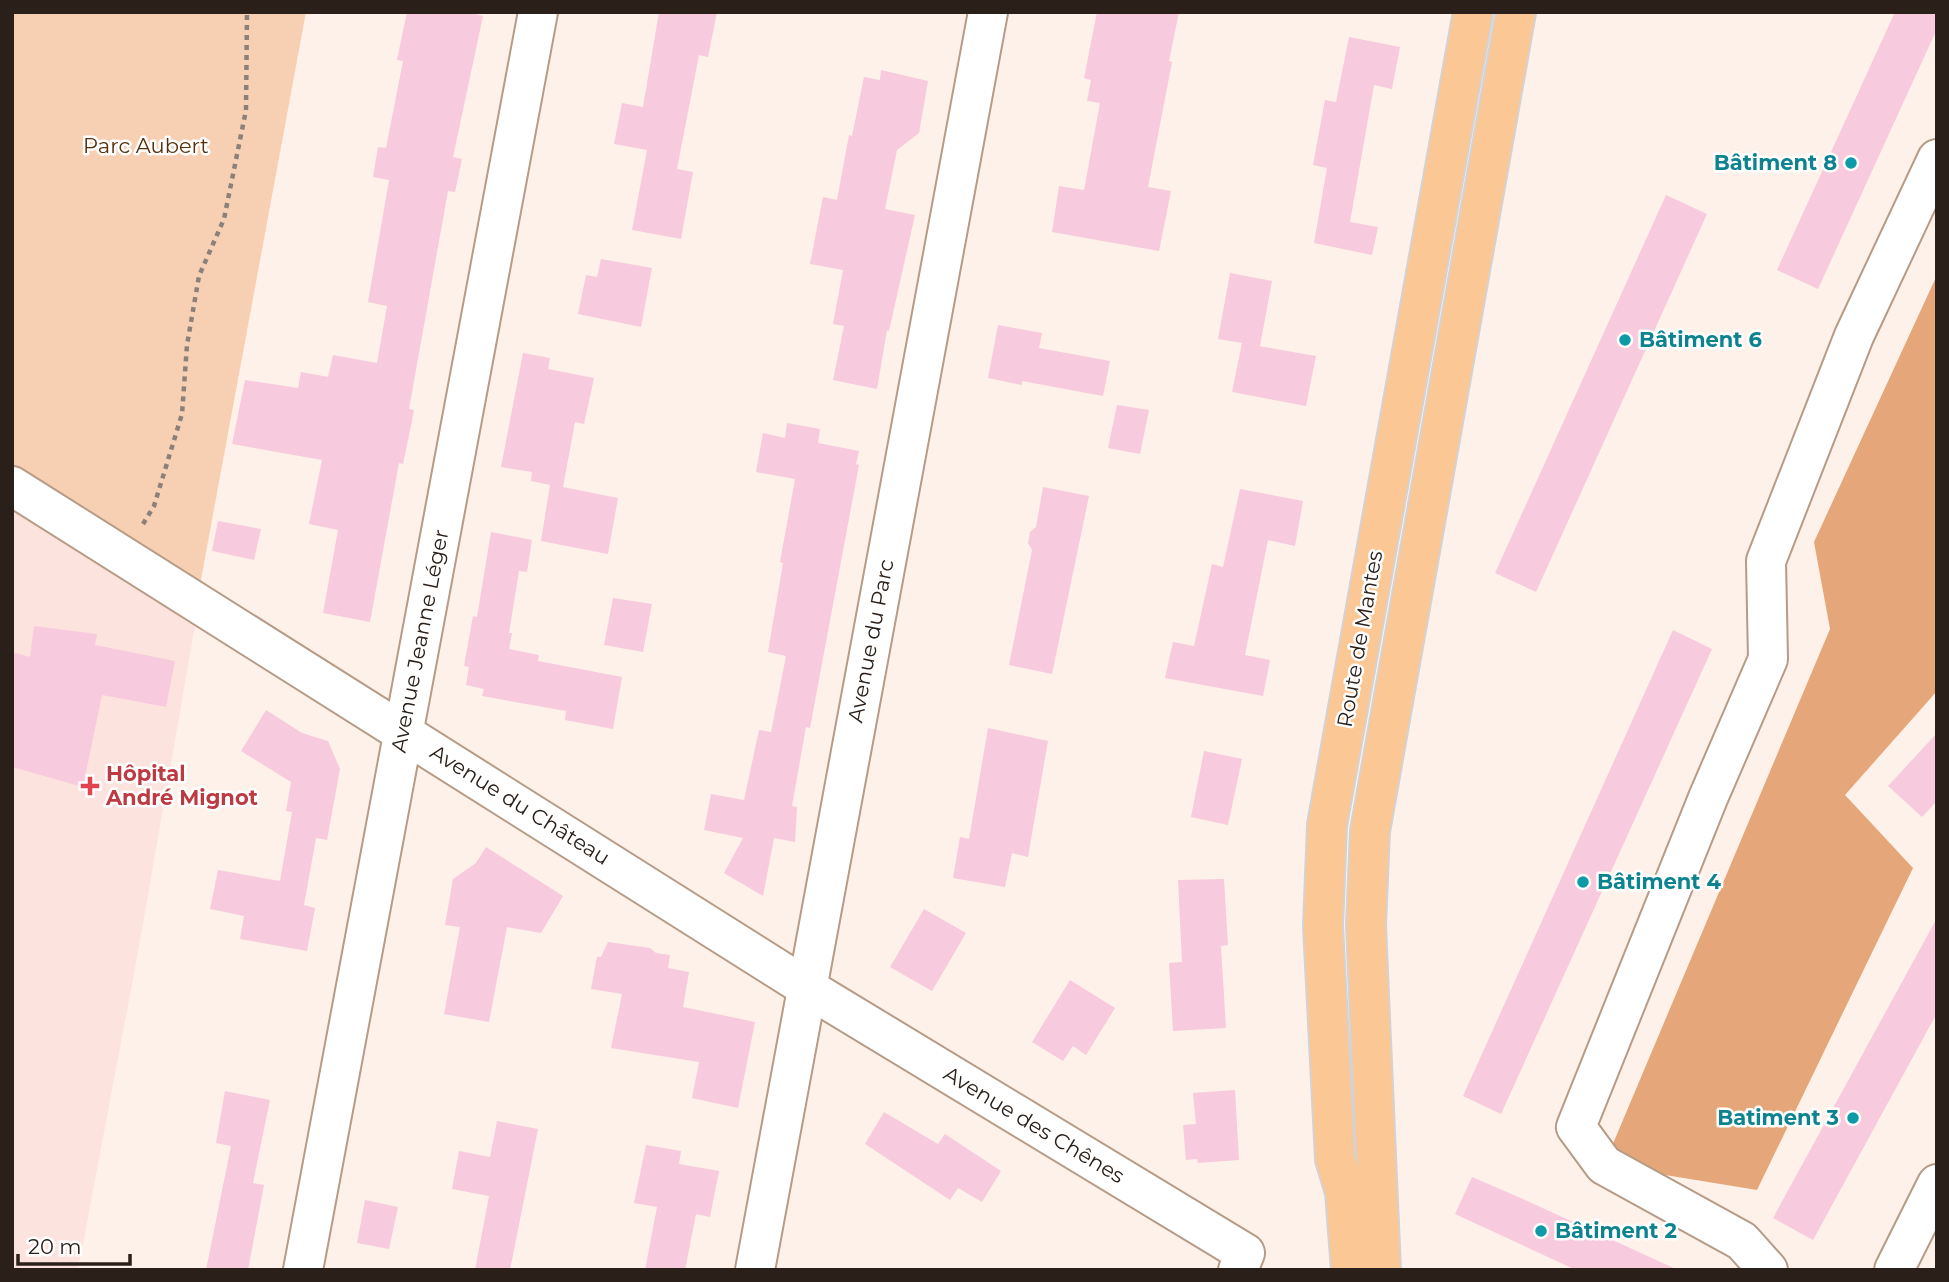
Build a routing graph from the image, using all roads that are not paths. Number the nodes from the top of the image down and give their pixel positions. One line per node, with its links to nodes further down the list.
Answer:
1 (538, 12): 7 (street, Avenue Jeanne Léger)
2 (988, 12): 8 (street, Avenue du Parc)
3 (1474, 12): 9 (main road, Route de Mantes)
4 (1517, 12): 16 (main road, Route de Mantes)
5 (1937, 159): 17 (street)
6 (12, 486): 7 (street, Avenue du Château)
7 (403, 731): 8 (street, Avenue du Château); 11 (street, Avenue Jeanne Léger)
8 (806, 987): 12 (street, Avenue du Parc); 13 (street, Avenue des Chênes)
9 (1335, 1159): 14 (main road); 15 (main road, Route de Mantes)
10 (1937, 1184): 18 (street)
11 (303, 1270)
12 (755, 1270)
13 (1238, 1270)
14 (1331, 1270)
15 (1351, 1270)
16 (1381, 1270)
17 (1768, 1270)
18 (1894, 1270)

